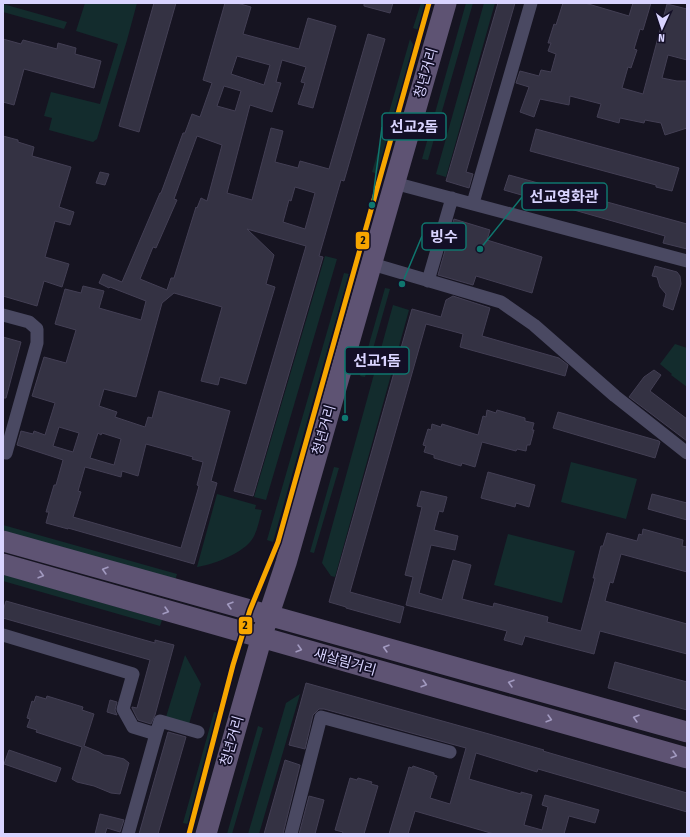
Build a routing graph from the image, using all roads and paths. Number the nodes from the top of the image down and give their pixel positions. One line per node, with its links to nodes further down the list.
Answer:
1 (446, 3): 3 (main road, 청년거리)
2 (531, 3): 5 (street)
3 (394, 183): 4 (street); 7 (main road, 청년거리)
4 (452, 198): 5 (street); 8 (street)
5 (473, 203): 6 (street)
6 (687, 261)
7 (372, 264): 8 (street); 14 (main road, 청년거리)
8 (428, 281): 11 (street)
9 (3, 315): 10 (street)
10 (6, 453)
11 (687, 453)
12 (3, 541): 14 (main road, 새살림거리, one-way to 12)
13 (3, 564): 16 (main road, 새살림거리, one-way to 16)
14 (268, 615): 16 (main road, 청년거리); 18 (main road, 새살림거리, one-way to 14)
15 (3, 635): 19 (street)
16 (262, 638): 21 (main road, 새살림거리, one-way to 21); 23 (main road, 청년거리)
17 (198, 732): 19 (street)
18 (687, 732)
19 (156, 734): 22 (street)
20 (450, 752): 24 (street)
21 (687, 758)
22 (128, 834)
23 (206, 834)
24 (291, 834)

